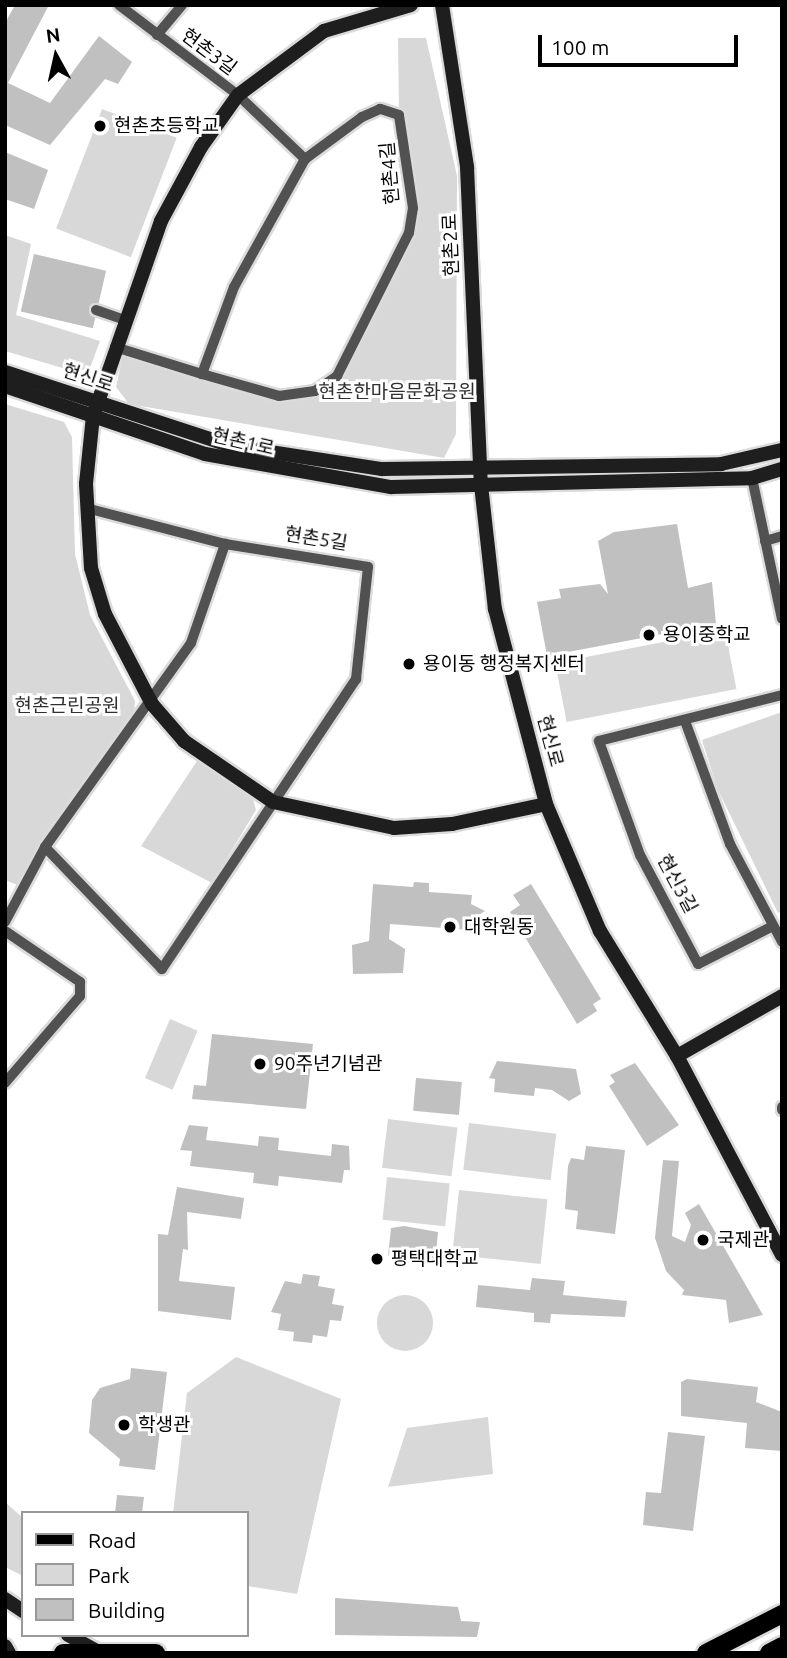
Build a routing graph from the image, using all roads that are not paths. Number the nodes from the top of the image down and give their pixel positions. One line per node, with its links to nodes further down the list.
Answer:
1 (119, 5): 5 (street)
2 (182, 5): 5 (street, 현촌3길)
3 (411, 5): 6 (street)
4 (442, 5): 17 (street, 현촌2로)
5 (157, 35): 6 (street, 현촌3길)
6 (238, 96): 7 (street, 현촌3길); 9 (street)
7 (305, 159): 12 (street, 현촌4길); 12 (street, 현촌4길)
8 (96, 310): 9 (street)
9 (122, 319): 10 (street)
10 (115, 347): 12 (street, 현촌4길); 14 (street)
11 (5, 372): 14 (street, 현신로)
12 (202, 374)
13 (5, 386): 14 (street, 현촌1로)
14 (96, 409): 17 (street, 현촌1로); 19 (street)
15 (782, 450): 17 (street)
16 (782, 469): 18 (street)
17 (480, 478): 18 (street); 28 (street, 현신로)
18 (752, 478): 21 (street)
19 (86, 508): 22 (street, 현촌5길); 25 (street)
20 (782, 536): 21 (street)
21 (765, 541): 23 (street)
22 (225, 544): 25 (street); 27 (street, 현촌5길)
23 (782, 619)
24 (782, 695): 26 (street)
25 (152, 704): 27 (street); 29 (street)
26 (685, 721): 31 (street); 31 (street, 현신3길)
27 (273, 802): 28 (street); 29 (street, 현촌5길)
28 (546, 804): 35 (street, 현신로)
29 (46, 847): 30 (street)
30 (5, 922)
31 (773, 926): 33 (street)
32 (5, 931): 36 (street)
33 (782, 942)
34 (782, 996): 35 (street)
35 (677, 1056): 37 (street, 현신로)
36 (5, 1083)
37 (782, 1255)
38 (5, 1599): 39 (street)
39 (21, 1610)
40 (782, 1615): 48 (main road)
41 (72, 1637): 44 (street)
42 (5, 1646): 45 (street)
43 (782, 1646): 49 (main road)
44 (95, 1650): 46 (main road); 47 (main road)
45 (9, 1653)
46 (63, 1653)
47 (156, 1653)
48 (706, 1653)
49 (769, 1653)

